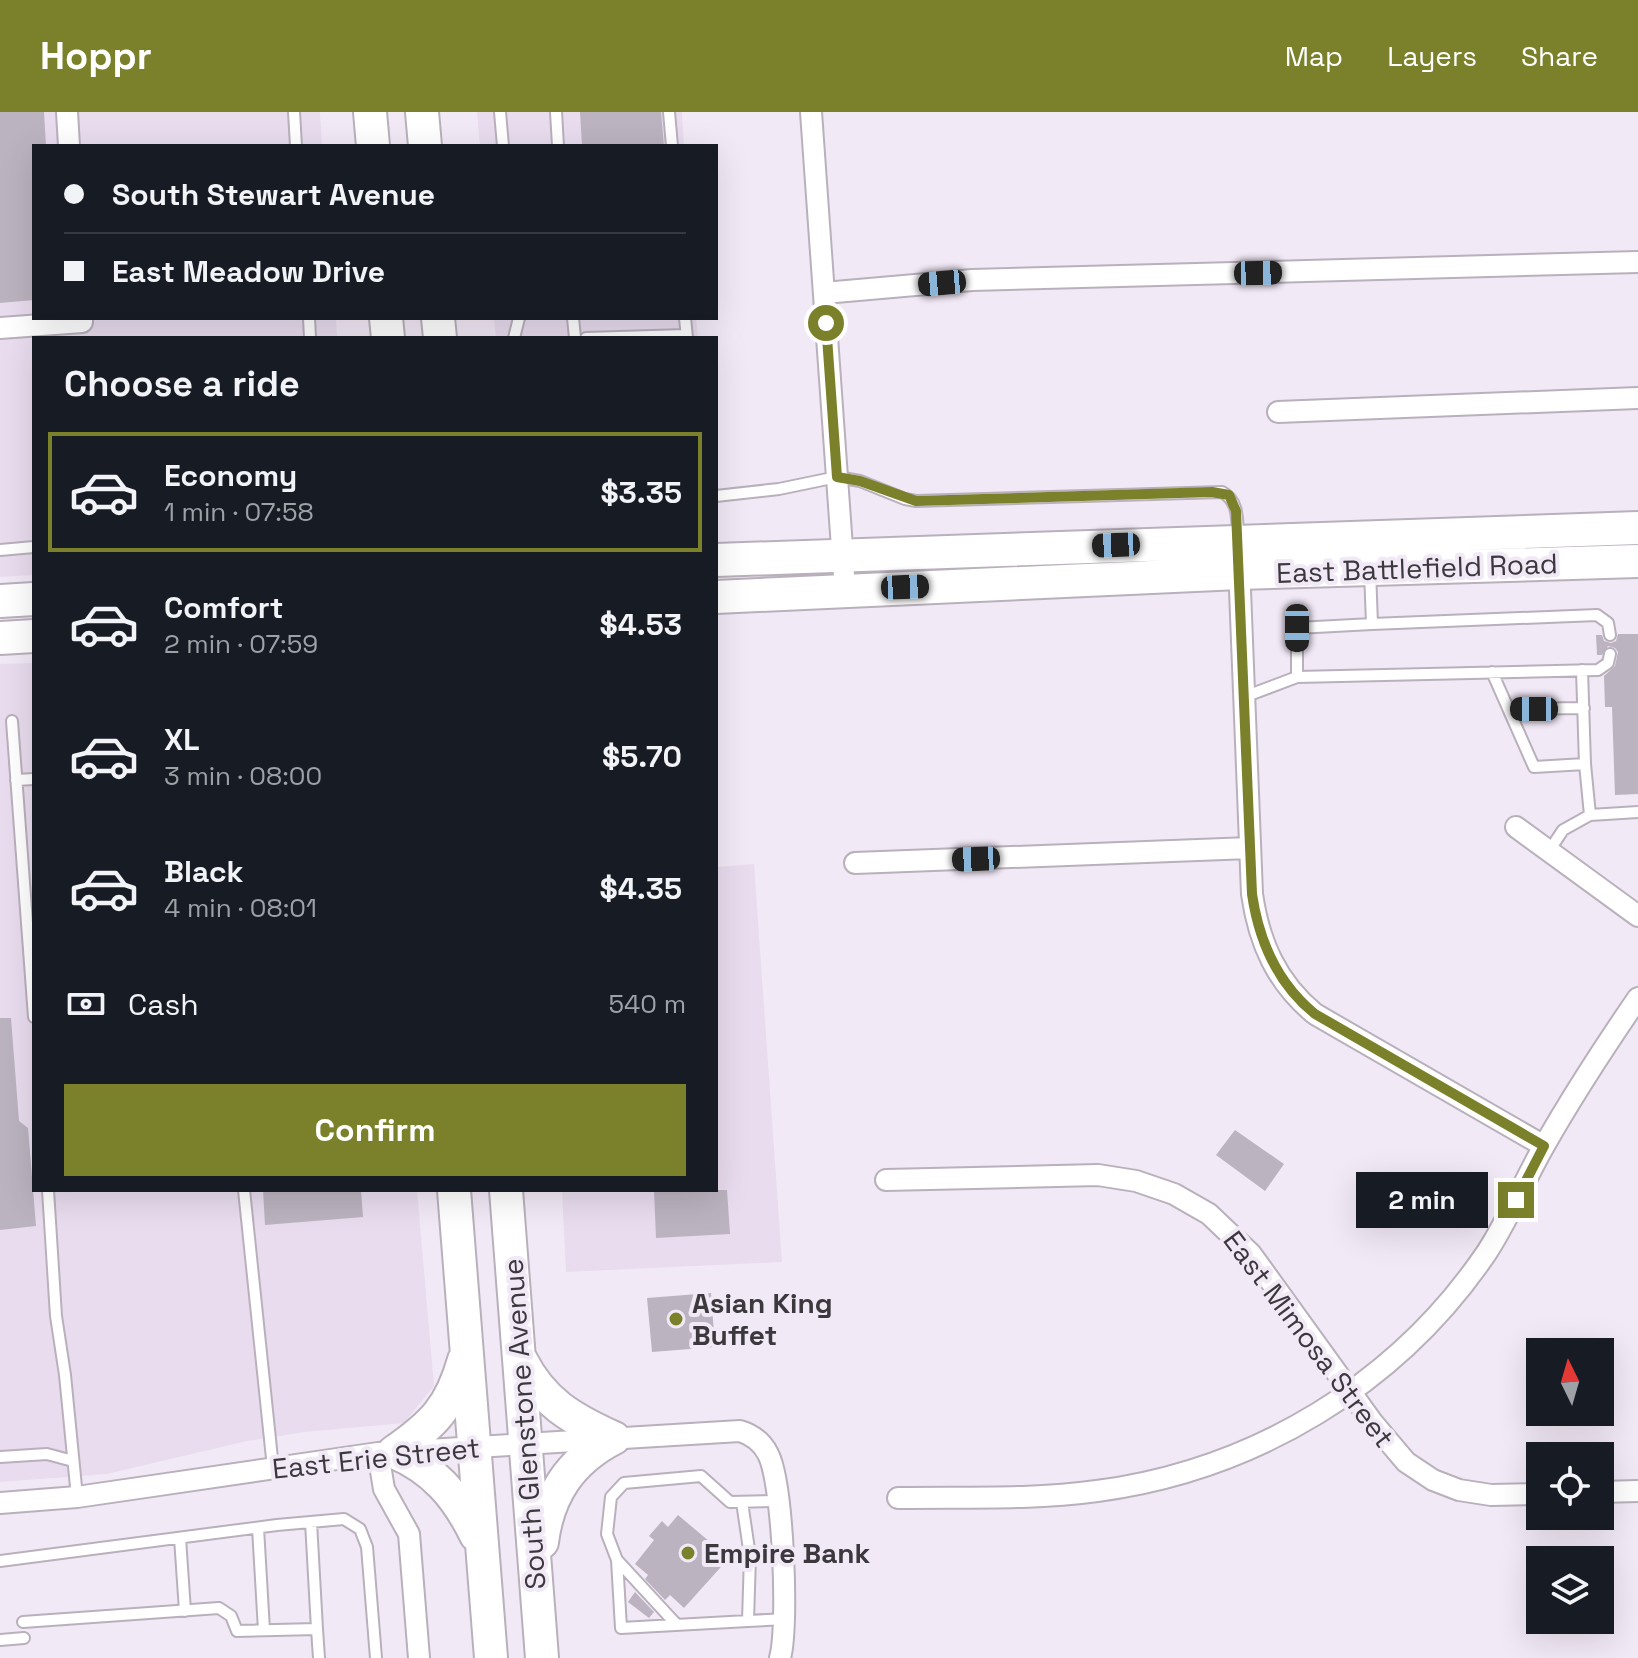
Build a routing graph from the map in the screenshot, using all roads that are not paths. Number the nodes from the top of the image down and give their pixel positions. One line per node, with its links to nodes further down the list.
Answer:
1 (67, 112): 9 (street)
2 (294, 112): 10 (lane)
3 (370, 112): 11 (main road)
4 (422, 112): 12 (main road)
5 (500, 112): 13 (lane)
6 (556, 112): 14 (lane)
7 (669, 112): 15 (lane)
8 (811, 112): 17 (street)
9 (69, 144)
10 (296, 144)
11 (373, 144)
12 (425, 144)
13 (503, 144)
14 (558, 144)
15 (672, 144)
16 (1638, 262): 17 (street)
17 (824, 293): 22 (street)
18 (82, 326): 19 (street)
19 (0, 328)
20 (1638, 398): 21 (street)
21 (1278, 412)
22 (837, 477): 23 (lane); 25 (lane); 28 (street)
23 (718, 496)
24 (1638, 528): 25 (main road, East Battlefield Road)
25 (1238, 541): 28 (main road, East Battlefield Road); 32 (street)
26 (32, 547): 27 (lane)
27 (0, 550)
28 (842, 556): 29 (main road, East Battlefield Road); 33 (street)
29 (718, 560)
30 (1638, 561): 31 (main road, East Battlefield Road)
31 (1370, 569): 32 (main road, East Battlefield Road); 37 (lane)
32 (1239, 573): 33 (main road, East Battlefield Road); 45 (street)
33 (845, 590): 34 (main road, East Battlefield Road)
34 (718, 597)
35 (32, 599): 36 (main road)
36 (0, 601)
37 (1372, 624): 38 (lane); 44 (lane)
38 (1610, 635)
39 (32, 636): 40 (main road)
40 (0, 638)
41 (1610, 654): 42 (lane)
42 (1582, 670): 43 (lane); 46 (lane)
43 (1492, 672): 44 (lane); 47 (lane)
44 (1297, 677): 45 (lane)
45 (1244, 697): 55 (street)
46 (1584, 708): 47 (lane); 49 (lane)
47 (1509, 709): 49 (lane)
48 (12, 721): 51 (lane)
49 (1585, 764): 53 (lane)
50 (32, 779): 51 (lane)
51 (16, 780): 59 (lane)
52 (1638, 812): 53 (lane)
53 (1590, 815): 56 (lane)
54 (1516, 827): 56 (street)
55 (1250, 848): 57 (street); 61 (street)
56 (1549, 851): 58 (street)
57 (855, 863)
58 (1638, 916)
59 (32, 991)
60 (1638, 998): 61 (street)
61 (1544, 1146): 69 (street)
62 (886, 1180): 69 (street, East Mimosa Street)
63 (48, 1192): 75 (lane)
64 (244, 1192): 76 (lane)
65 (454, 1192): 67 (main road, South Glenstone Avenue)
66 (506, 1192): 68 (main road, South Glenstone Avenue)
67 (467, 1349): 72 (main road, South Glenstone Avenue); 73 (main road)
68 (519, 1356): 70 (main road); 71 (main road, South Glenstone Avenue)
69 (1352, 1393): 79 (street, East Mimosa Street); 81 (street)
70 (614, 1438): 71 (street, East Erie Street); 82 (street, East Erie Street); 91 (main road)
71 (526, 1443): 72 (street, East Erie Street); 91 (main road, South Glenstone Avenue)
72 (474, 1446): 73 (street, East Erie Street); 88 (main road, South Glenstone Avenue)
73 (386, 1452): 76 (street, East Erie Street); 88 (main road); 103 (street)
74 (0, 1457): 75 (lane)
75 (73, 1461): 80 (lane)
76 (273, 1468): 80 (street, East Erie Street)
77 (1638, 1491): 78 (street)
78 (1614, 1492)
79 (1526, 1494)
80 (77, 1497): 84 (street, East Erie Street)
81 (898, 1498)
82 (778, 1501): 83 (lane); 93 (street)
83 (742, 1502): 89 (lane); 94 (lane)
84 (0, 1503)
85 (311, 1522): 86 (lane); 97 (lane); 102 (lane)
86 (258, 1528): 87 (lane); 98 (lane)
87 (180, 1538): 90 (lane); 92 (lane)
88 (482, 1549): 104 (main road, South Glenstone Avenue)
89 (617, 1560): 96 (lane); 96 (lane)
90 (0, 1561)
91 (537, 1592): 105 (main road, South Glenstone Avenue)
92 (185, 1611): 95 (lane); 98 (lane)
93 (785, 1619): 94 (lane); 106 (street)
94 (748, 1621): 96 (lane)
95 (23, 1622)
96 (677, 1625)
97 (317, 1629): 98 (lane); 101 (lane)
98 (264, 1630)
99 (24, 1638): 100 (lane)
100 (0, 1640)
101 (319, 1658)
102 (376, 1658)
103 (418, 1658)
104 (491, 1658)
105 (542, 1658)
106 (780, 1658)

